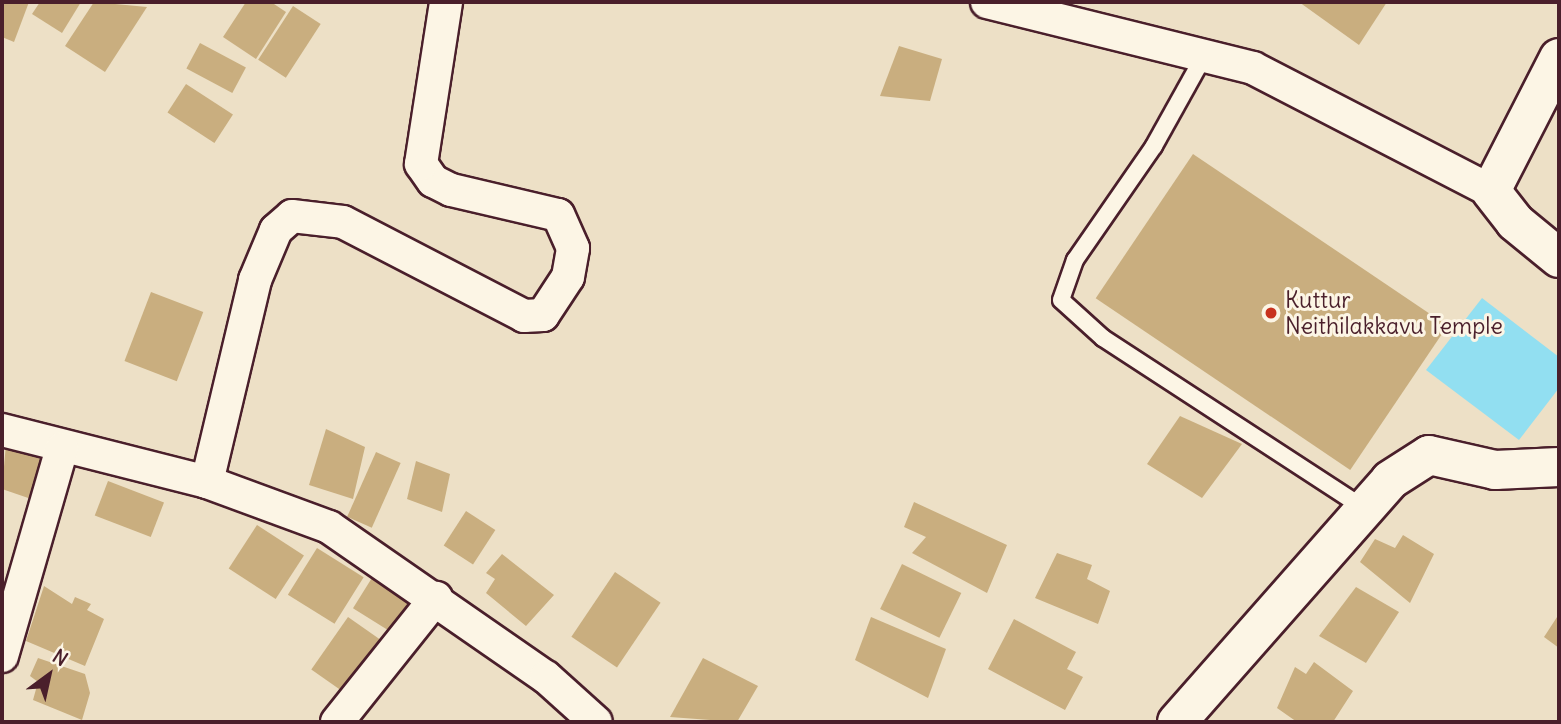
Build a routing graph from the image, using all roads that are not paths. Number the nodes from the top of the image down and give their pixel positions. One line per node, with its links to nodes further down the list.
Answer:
1 (446, 2): 10 (street)
2 (987, 2): 3 (street)
3 (1204, 56): 5 (street); 11 (lane)
4 (1559, 58): 5 (street)
5 (1491, 191): 6 (street)
6 (1559, 258)
7 (2, 430): 8 (street)
8 (62, 448): 10 (street); 13 (street)
9 (1559, 467): 11 (street)
10 (207, 482): 12 (street)
11 (1362, 507): 16 (street)
12 (436, 598): 14 (street); 15 (street)
13 (2, 656)
14 (337, 722)
15 (596, 722)
16 (1177, 722)

